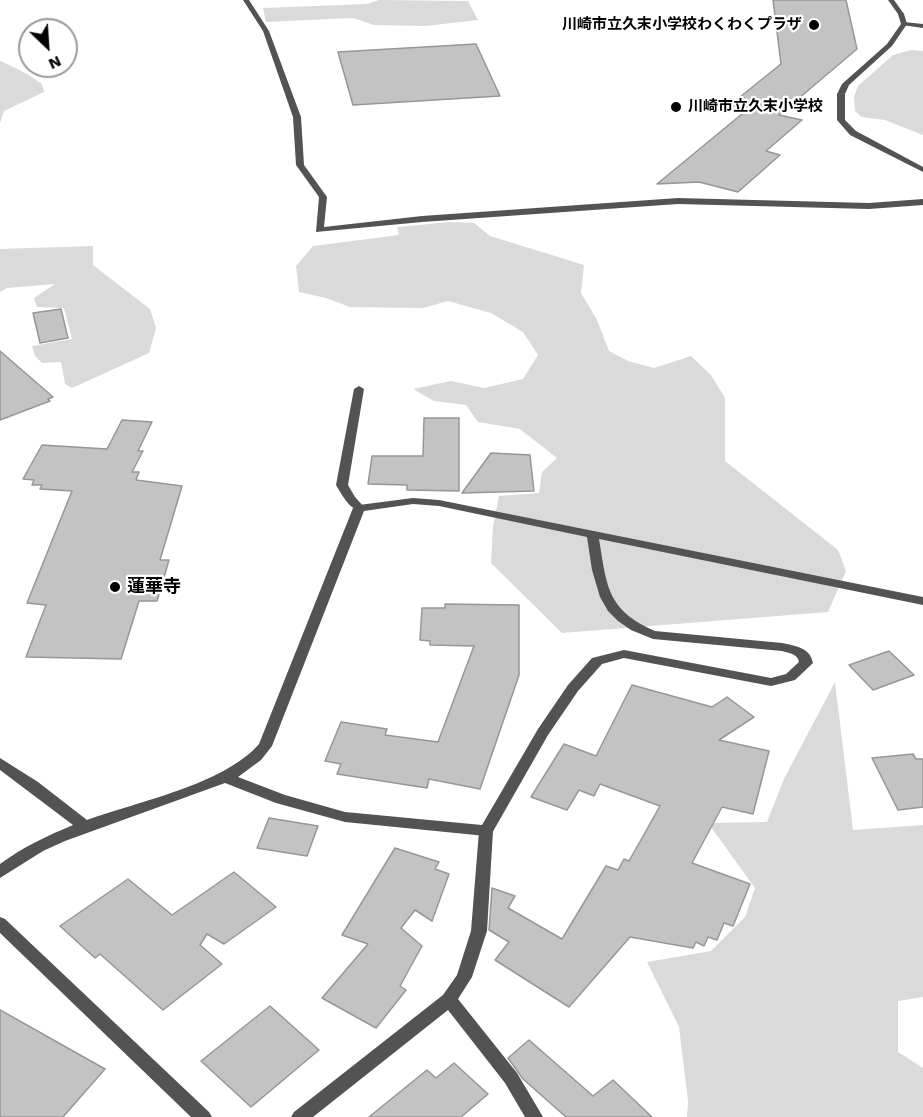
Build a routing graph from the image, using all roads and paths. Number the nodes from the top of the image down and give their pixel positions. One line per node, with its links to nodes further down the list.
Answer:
1 (246, 0): 6 (street)
2 (891, 0): 3 (street)
3 (904, 24): 4 (street); 5 (street)
4 (923, 26)
5 (923, 170)
6 (923, 202)
7 (359, 389): 8 (street)
8 (359, 508): 9 (street); 12 (street)
9 (593, 536): 10 (street); 14 (street)
10 (923, 602)
11 (0, 763): 13 (street)
12 (225, 778): 13 (street); 14 (street)
13 (85, 827): 15 (street)
14 (486, 831): 17 (street)
15 (0, 872)
16 (0, 923): 18 (street)
17 (449, 1000): 19 (street); 20 (street)
18 (203, 1117)
19 (300, 1117)
20 (534, 1117)

